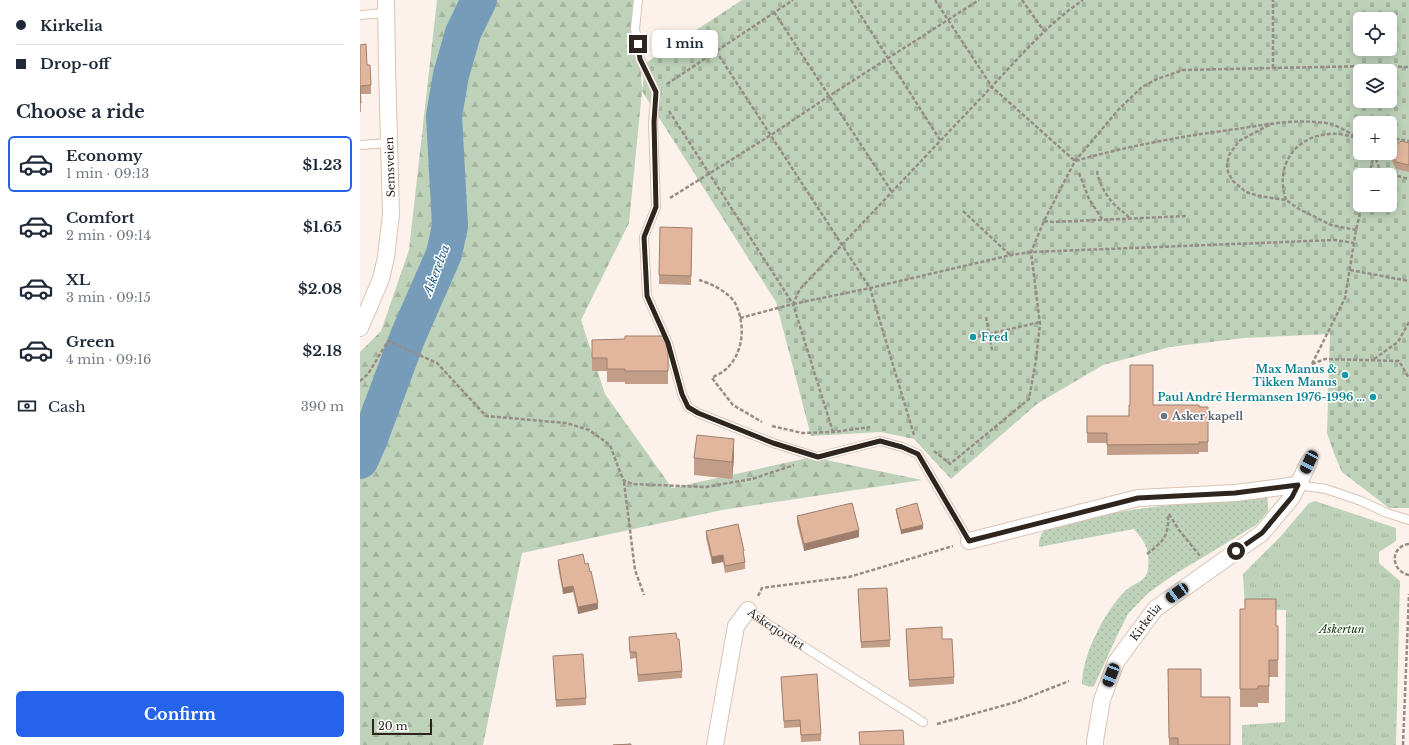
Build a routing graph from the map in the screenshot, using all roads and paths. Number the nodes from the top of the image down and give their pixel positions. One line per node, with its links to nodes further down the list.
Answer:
1 (638, 0): 19 (lane)
2 (793, 0): 10 (path)
3 (852, 0): 15 (path)
4 (935, 0): 12 (path)
5 (979, 0): 12 (path)
6 (1022, 0): 13 (path)
7 (1083, 0): 13 (path)
8 (1273, 0): 17 (path)
9 (386, 6): 11 (lane); 28 (street, Semsveien)
10 (774, 12): 14 (path); 20 (path)
11 (360, 15)
12 (948, 20): 15 (path); 18 (path)
13 (1044, 31): 18 (path)
14 (716, 51): 19 (path); 22 (path)
15 (889, 58): 20 (path); 26 (path)
16 (1409, 67): 17 (path)
17 (1273, 68): 31 (path)
18 (992, 87): 26 (path); 31 (path)
19 (656, 92): 33 (path); 38 (lane)
20 (829, 96): 22 (path); 36 (path)
21 (1272, 124): 23 (path); 31 (path); 37 (path)
22 (771, 135): 33 (path); 47 (path)
23 (1353, 136)
24 (1353, 137): 37 (path)
25 (1397, 139): 27 (path)
26 (940, 140): 36 (path)
27 (1409, 141)
28 (389, 143): 29 (lane); 59 (street, Semsveien)
29 (360, 146)
30 (1377, 160): 35 (path)
31 (1075, 161): 44 (path)
32 (1096, 171): 42 (path)
33 (710, 173): 38 (path); 54 (path)
34 (1079, 173): 43 (path)
35 (1409, 179)
36 (892, 192): 47 (path)
37 (1286, 200): 45 (path)
38 (656, 207): 72 (lane)
39 (963, 211): 49 (path)
40 (1360, 212): 45 (path)
41 (1187, 216): 42 (path)
42 (1129, 218): 43 (path)
43 (1102, 219): 44 (path)
44 (1044, 221): 48 (path)
45 (1356, 230): 46 (path)
46 (1354, 243): 48 (path); 50 (path)
47 (842, 245): 53 (path); 54 (path)
48 (1031, 252): 49 (path); 57 (path)
49 (1011, 255): 53 (path)
50 (1350, 270): 52 (path); 63 (path)
51 (699, 280): 56 (path)
52 (1409, 281)
53 (870, 288): 54 (path); 69 (path)
54 (793, 304): 56 (path); 67 (path)
55 (986, 317): 60 (path)
56 (740, 318): 67 (path)
57 (1040, 322): 60 (path); 71 (path)
58 (1409, 324): 63 (path)
59 (360, 328)
60 (989, 334): 61 (path); 62 (path)
61 (977, 337)
62 (992, 350)
63 (1374, 359): 64 (path)
64 (1409, 378)
65 (360, 381): 74 (path)
66 (876, 427): 67 (path)
67 (833, 432)
68 (908, 433): 69 (path)
69 (914, 435): 70 (path)
70 (920, 440)
71 (932, 449)
72 (818, 457): 74 (path); 77 (lane)
73 (1309, 462): 75 (street, Kirkelia)
74 (624, 482): 83 (path)
75 (1298, 485): 76 (lane); 77 (street); 80 (street, Kirkelia)
76 (1409, 520)
77 (969, 541): 84 (path)
78 (1409, 544): 81 (path)
79 (1147, 554): 80 (path)
80 (1211, 569): 88 (street, Kirkelia)
81 (1409, 575)
82 (1409, 594): 89 (path)
83 (644, 595)
84 (748, 610): 86 (lane, Askerjordet); 87 (street, Askerjordet)
85 (1069, 681): 86 (path)
86 (923, 722)
87 (716, 745)
88 (1095, 745)
89 (1403, 745)

